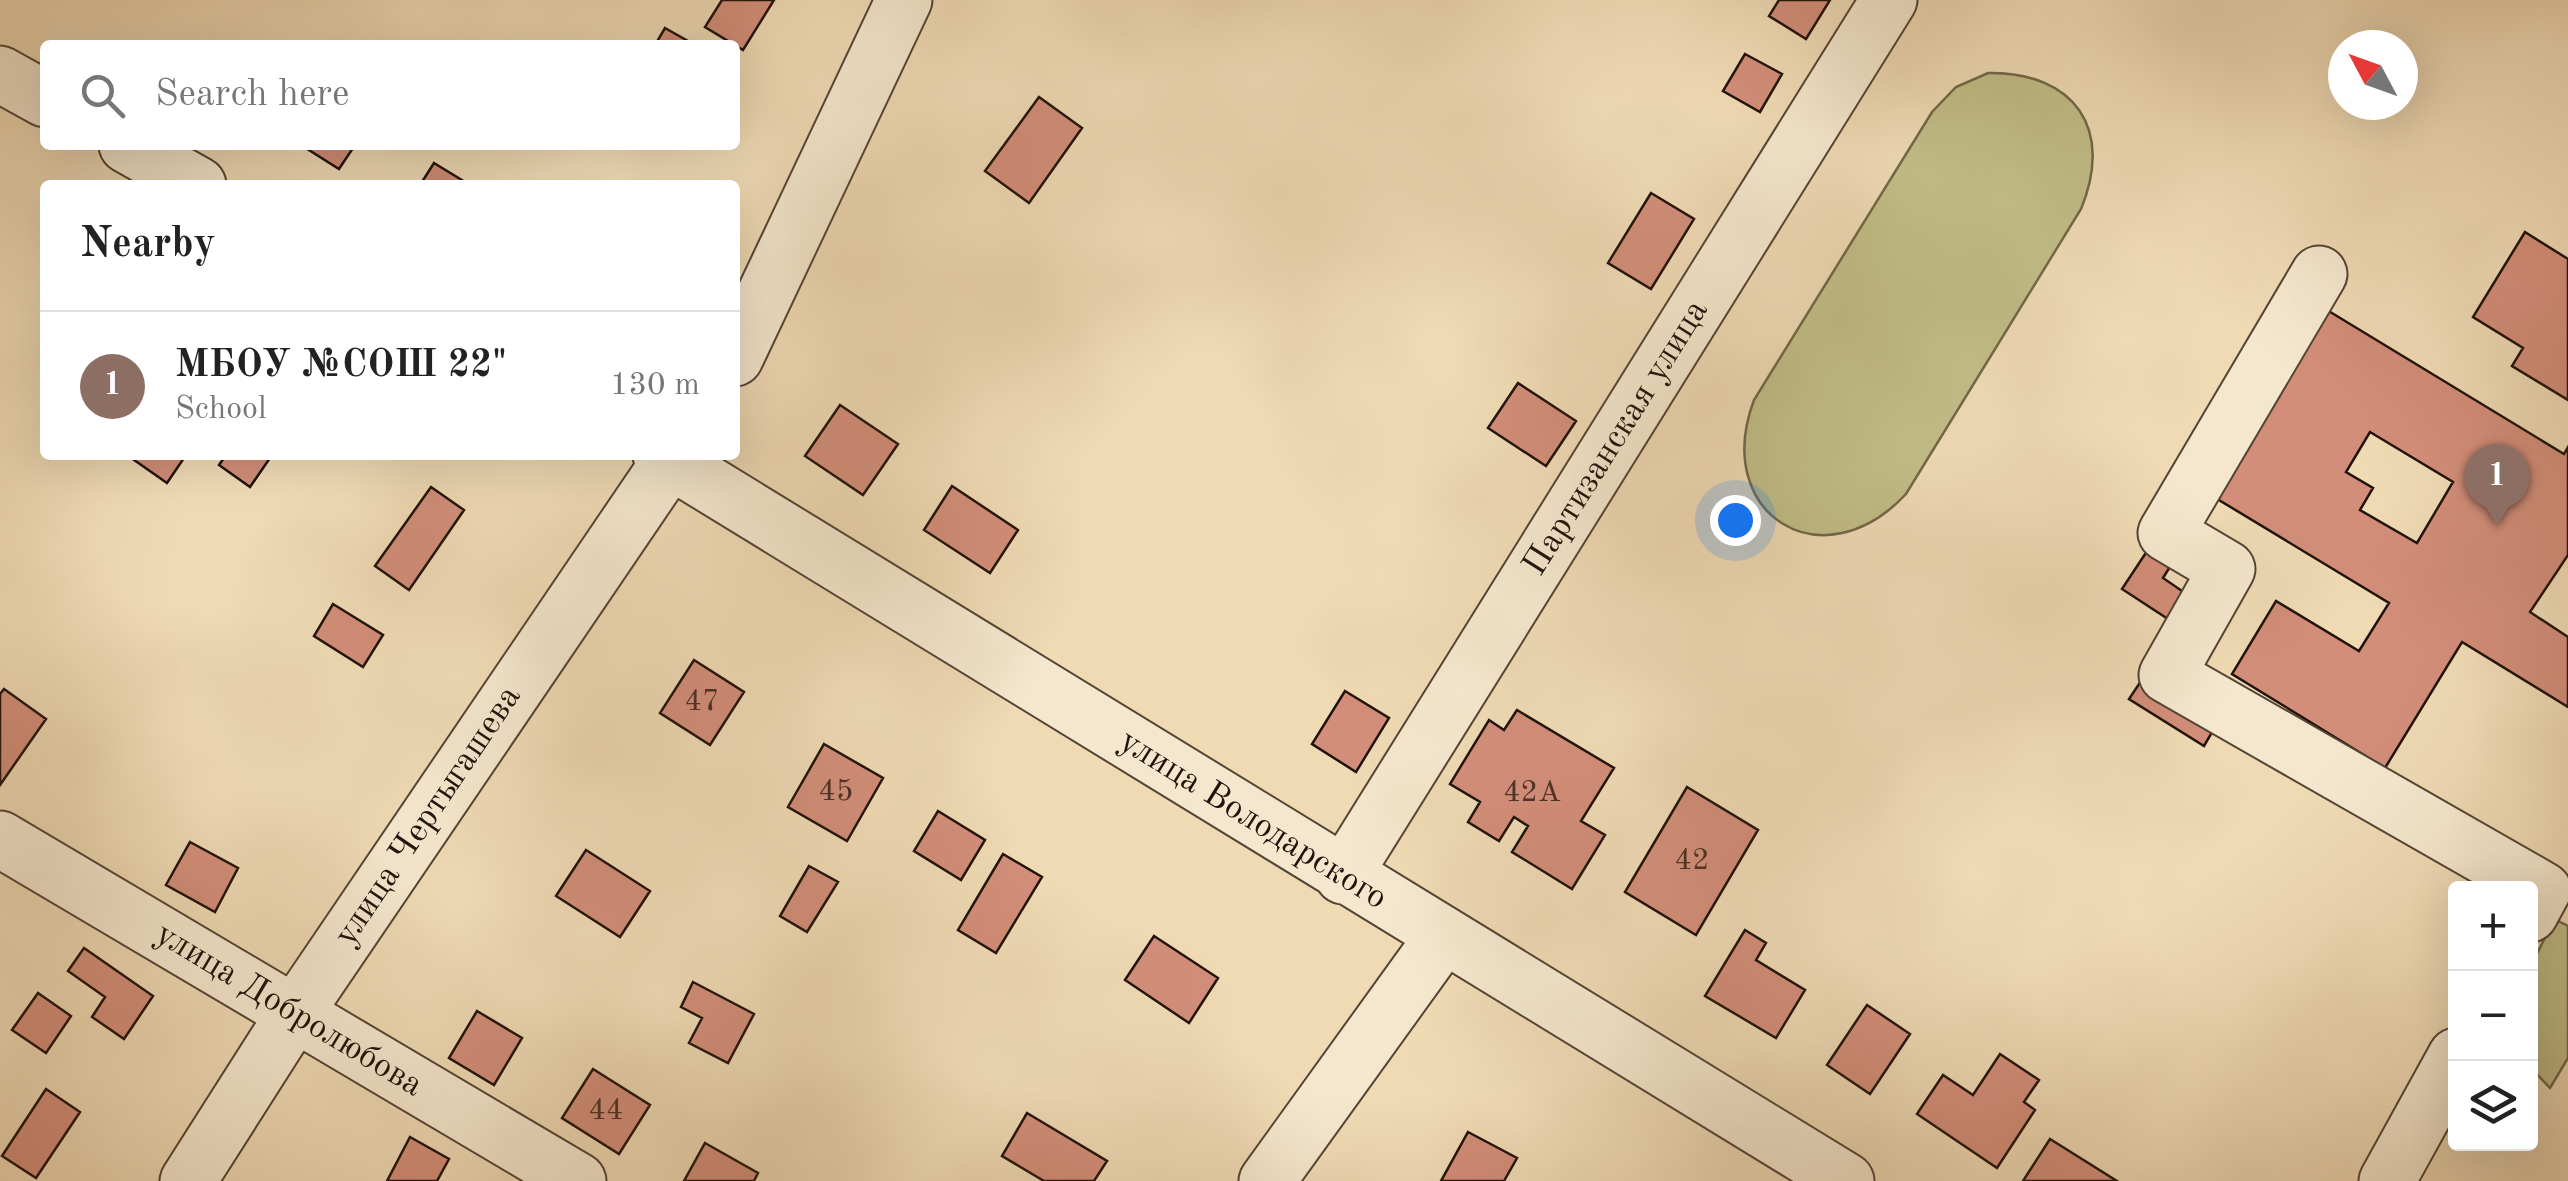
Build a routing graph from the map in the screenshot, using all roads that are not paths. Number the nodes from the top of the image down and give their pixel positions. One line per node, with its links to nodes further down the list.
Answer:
1 (904, 0): 8 (street)
2 (1889, 0): 12 (street, Партизанская улица)
3 (0, 74): 4 (street)
4 (40, 96)
5 (135, 150): 6 (street)
6 (189, 180)
7 (2320, 274): 13 (street)
8 (740, 347)
9 (666, 460): 15 (street, улица Чертыгашева)
10 (673, 460): 12 (street, улица Володарского)
11 (0, 839): 15 (street, улица Добролюбова)
12 (1343, 876): 14 (street, улица Володарского)
13 (2547, 902)
14 (1443, 937): 19 (street); 20 (street, улица Володарского)
15 (294, 1013): 17 (street, улица Чертыгашева); 18 (street, улица Добролюбова)
16 (2453, 1061): 21 (street)
17 (188, 1181)
18 (578, 1181)
19 (1267, 1181)
20 (1846, 1181)
21 (2387, 1181)

